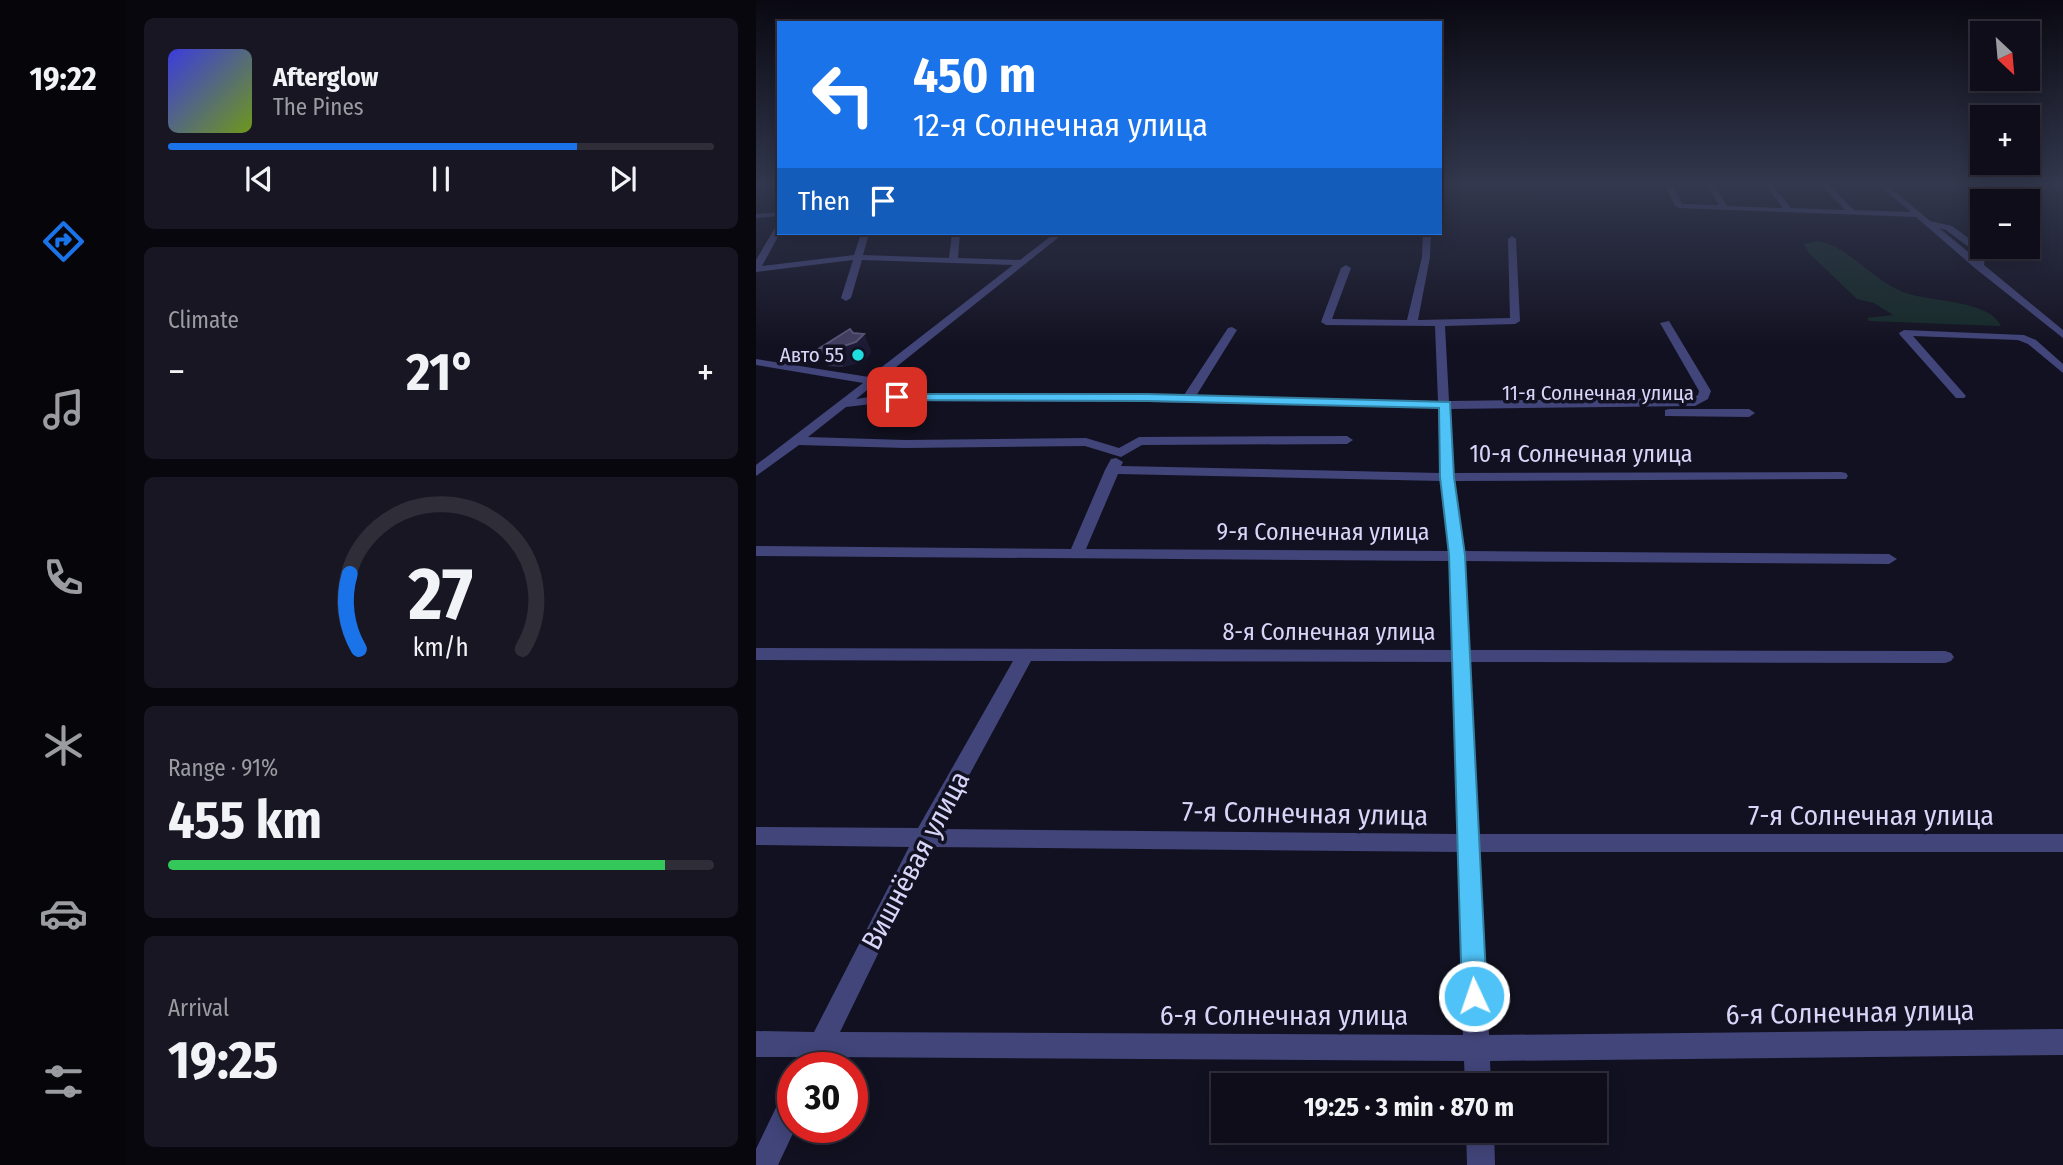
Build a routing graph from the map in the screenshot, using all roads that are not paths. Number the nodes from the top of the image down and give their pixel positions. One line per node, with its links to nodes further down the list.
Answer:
1 (773, 238): 12 (street)
2 (864, 238): 8 (street)
3 (955, 238): 9 (street)
4 (1053, 238): 10 (street)
5 (1427, 238): 14 (street)
6 (1944, 238): 18 (street)
7 (1512, 239): 15 (street)
8 (859, 257): 9 (street); 12 (street); 13 (street)
9 (953, 260): 10 (street)
10 (1021, 263): 21 (street)
11 (1346, 268): 14 (street)
12 (756, 269)
13 (846, 298)
14 (1413, 323): 15 (street)
15 (1440, 323): 25 (street)
16 (1665, 323): 25 (street)
17 (1232, 330): 23 (street)
18 (2063, 335)
19 (756, 362): 21 (street)
20 (2063, 370): 22 (street)
21 (871, 382): 24 (street)
22 (1960, 396)
23 (1188, 399): 24 (street); 25 (street)
24 (844, 404): 28 (street)
25 (1446, 408): 26 (street, 11-я Солнечная улица); 33 (street)
26 (1749, 413)
27 (1347, 440): 29 (street)
28 (798, 441): 29 (street); 31 (street)
29 (1121, 453): 30 (street)
30 (1112, 471): 33 (street, 10-я Солнечная улица); 35 (street)
31 (756, 472)
32 (1841, 476): 33 (street, 10-я Солнечная улица)
33 (1447, 477): 36 (street)
34 (756, 551): 35 (street, 9-я Солнечная улица)
35 (1077, 553): 36 (street, 9-я Солнечная улица)
36 (1457, 555): 37 (street, 9-я Солнечная улица); 40 (street)
37 (1889, 559)
38 (756, 654): 39 (street, 8-я Солнечная улица)
39 (1025, 655): 40 (street, 8-я Солнечная улица); 43 (street, Вишнёвая улица)
40 (1459, 657): 41 (street, 8-я Солнечная улица); 44 (street)
41 (1945, 657)
42 (756, 836): 43 (street, 7-я Солнечная улица)
43 (925, 836): 44 (street, 7-я Солнечная улица); 48 (street, Вишнёвая улица)
44 (1466, 843): 45 (street, 7-я Солнечная улица); 49 (street)
45 (2063, 843)
46 (2063, 1042): 49 (street, 6-я Солнечная улица)
47 (756, 1044): 48 (street, 6-я Солнечная улица)
48 (821, 1044): 49 (street, 6-я Солнечная улица); 50 (street, Вишнёвая улица)
49 (1477, 1048): 51 (street)
50 (817, 1052)
51 (1478, 1073)
52 (777, 1136): 54 (street)
53 (1480, 1143): 55 (street)
54 (763, 1165)
55 (1481, 1165)

